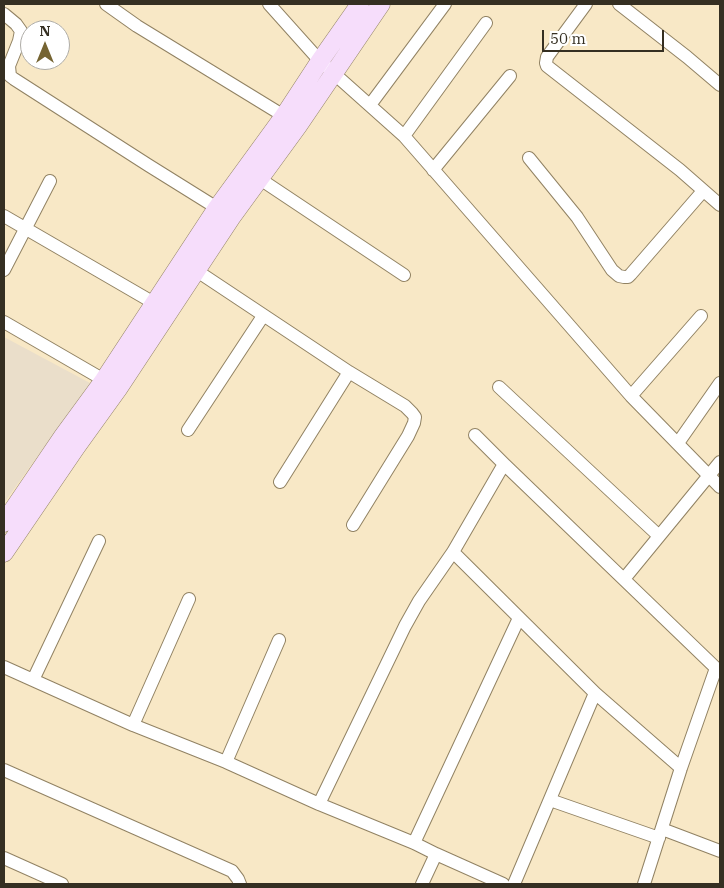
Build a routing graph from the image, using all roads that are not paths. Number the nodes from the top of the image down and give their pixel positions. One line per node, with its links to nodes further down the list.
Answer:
1 (106, 4): 15 (street)
2 (270, 4): 10 (street)
3 (360, 4): 10 (main road)
4 (381, 4): 11 (main road)
5 (445, 4): 14 (street)
6 (586, 4): 21 (street)
7 (618, 4): 13 (street)
8 (4, 14): 23 (street)
9 (486, 23): 16 (street)
10 (320, 61): 11 (street); 15 (main road)
11 (333, 73): 14 (street); 19 (main road)
12 (510, 76): 18 (street)
13 (720, 84)
14 (370, 105): 16 (street)
15 (284, 116): 23 (main road)
16 (404, 136): 18 (street)
17 (529, 158): 21 (street)
18 (433, 170): 37 (street)
19 (260, 180): 26 (main road); 28 (street)
20 (50, 181): 25 (street)
21 (703, 191): 22 (street)
22 (720, 206)
23 (217, 208): 26 (main road)
24 (4, 216): 25 (street)
25 (25, 229): 27 (street); 29 (street)
26 (189, 266): 29 (main road); 30 (street); 51 (main road)
27 (4, 270)
28 (404, 275)
29 (154, 303): 34 (main road)
30 (263, 316): 33 (street); 38 (street)
31 (701, 316): 37 (street)
32 (4, 322): 34 (street)
33 (349, 372): 44 (street); 47 (street)
34 (104, 380): 46 (main road)
35 (720, 383): 40 (street)
36 (499, 387): 48 (street)
37 (631, 396): 40 (street)
38 (188, 430)
39 (475, 435): 42 (street)
40 (678, 443): 43 (street)
41 (720, 462): 43 (street)
42 (504, 464): 50 (street); 52 (street)
43 (710, 476): 45 (street); 48 (street)
44 (280, 482)
45 (720, 487)
46 (4, 523)
47 (353, 525)
48 (659, 536): 52 (street)
49 (99, 541): 58 (street)
50 (453, 552): 54 (street); 65 (street)
51 (4, 553)
52 (624, 579): 57 (street)
53 (189, 598): 60 (street)
54 (519, 618): 59 (street); 67 (street)
55 (279, 640): 61 (street)
56 (4, 667): 58 (street)
57 (718, 670): 62 (street)
58 (33, 680): 60 (street)
59 (595, 693): 62 (street); 64 (street)
60 (133, 725): 61 (street)
61 (226, 762): 65 (street)
62 (681, 768): 66 (street)
63 (4, 770): 72 (street)
64 (550, 800): 66 (street); 75 (street)
65 (319, 804): 67 (street)
66 (660, 833): 68 (street); 76 (street)
67 (414, 843): 69 (street)
68 (720, 851)
69 (436, 854): 73 (street); 74 (street)
70 (4, 858): 71 (street)
71 (62, 884)
72 (240, 884)
73 (422, 884)
74 (503, 884)
75 (514, 884)
76 (644, 884)

